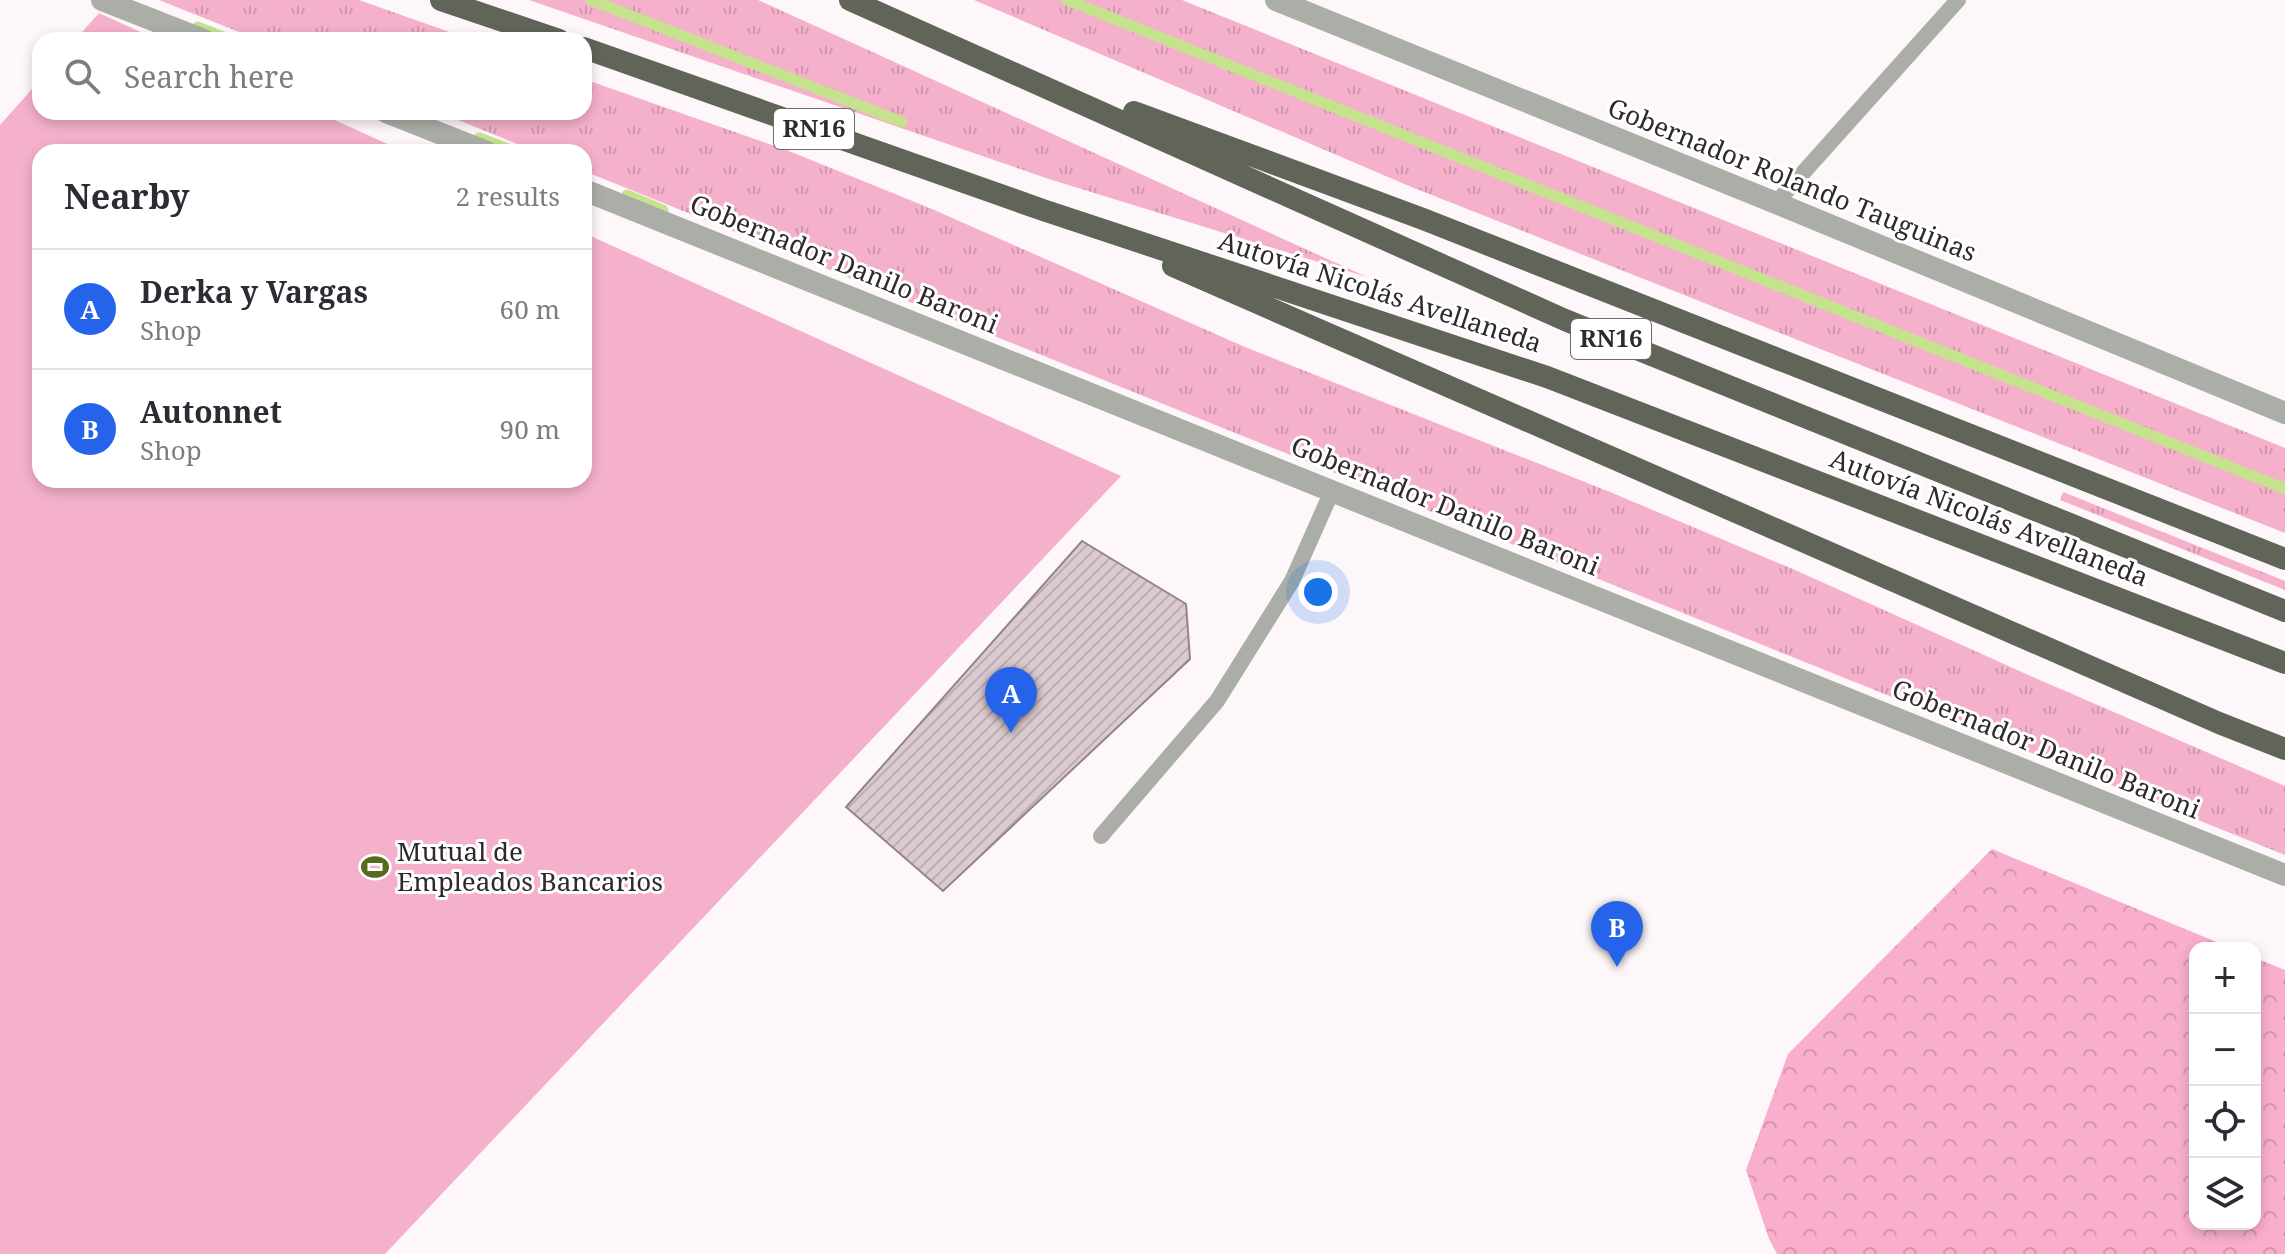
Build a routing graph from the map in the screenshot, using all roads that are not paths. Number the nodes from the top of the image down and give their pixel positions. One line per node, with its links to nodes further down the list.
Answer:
1 (102, 0): 6 (street)
2 (441, 0): 7 (highway)
3 (850, 0): 8 (highway, Autovía Nicolás Avellaneda / RN16)
4 (1276, 0): 13 (street, Gobernador Rolando Tauguinas)
5 (1958, 0): 13 (lane)
6 (184, 32)
7 (535, 32)
8 (948, 44): 17 (highway); 18 (highway, Autovía Nicolás Avellaneda / RN16)
9 (592, 51): 14 (highway, Autovía Nicolás Avellaneda / RN16)
10 (406, 120): 11 (street)
11 (467, 144)
12 (592, 193): 16 (street, Gobernador Danilo Baroni)
13 (1776, 203): 15 (street, Gobernador Rolando Tauguinas)
14 (1043, 210): 19 (highway, Autovía Nicolás Avellaneda / RN16); 20 (highway)
15 (2285, 413)
16 (1332, 491): 21 (lane); 22 (street, Gobernador Danilo Baroni)
17 (2285, 559)
18 (2285, 611)
19 (2285, 663)
20 (2285, 749)
21 (1101, 836)
22 (2285, 875)

